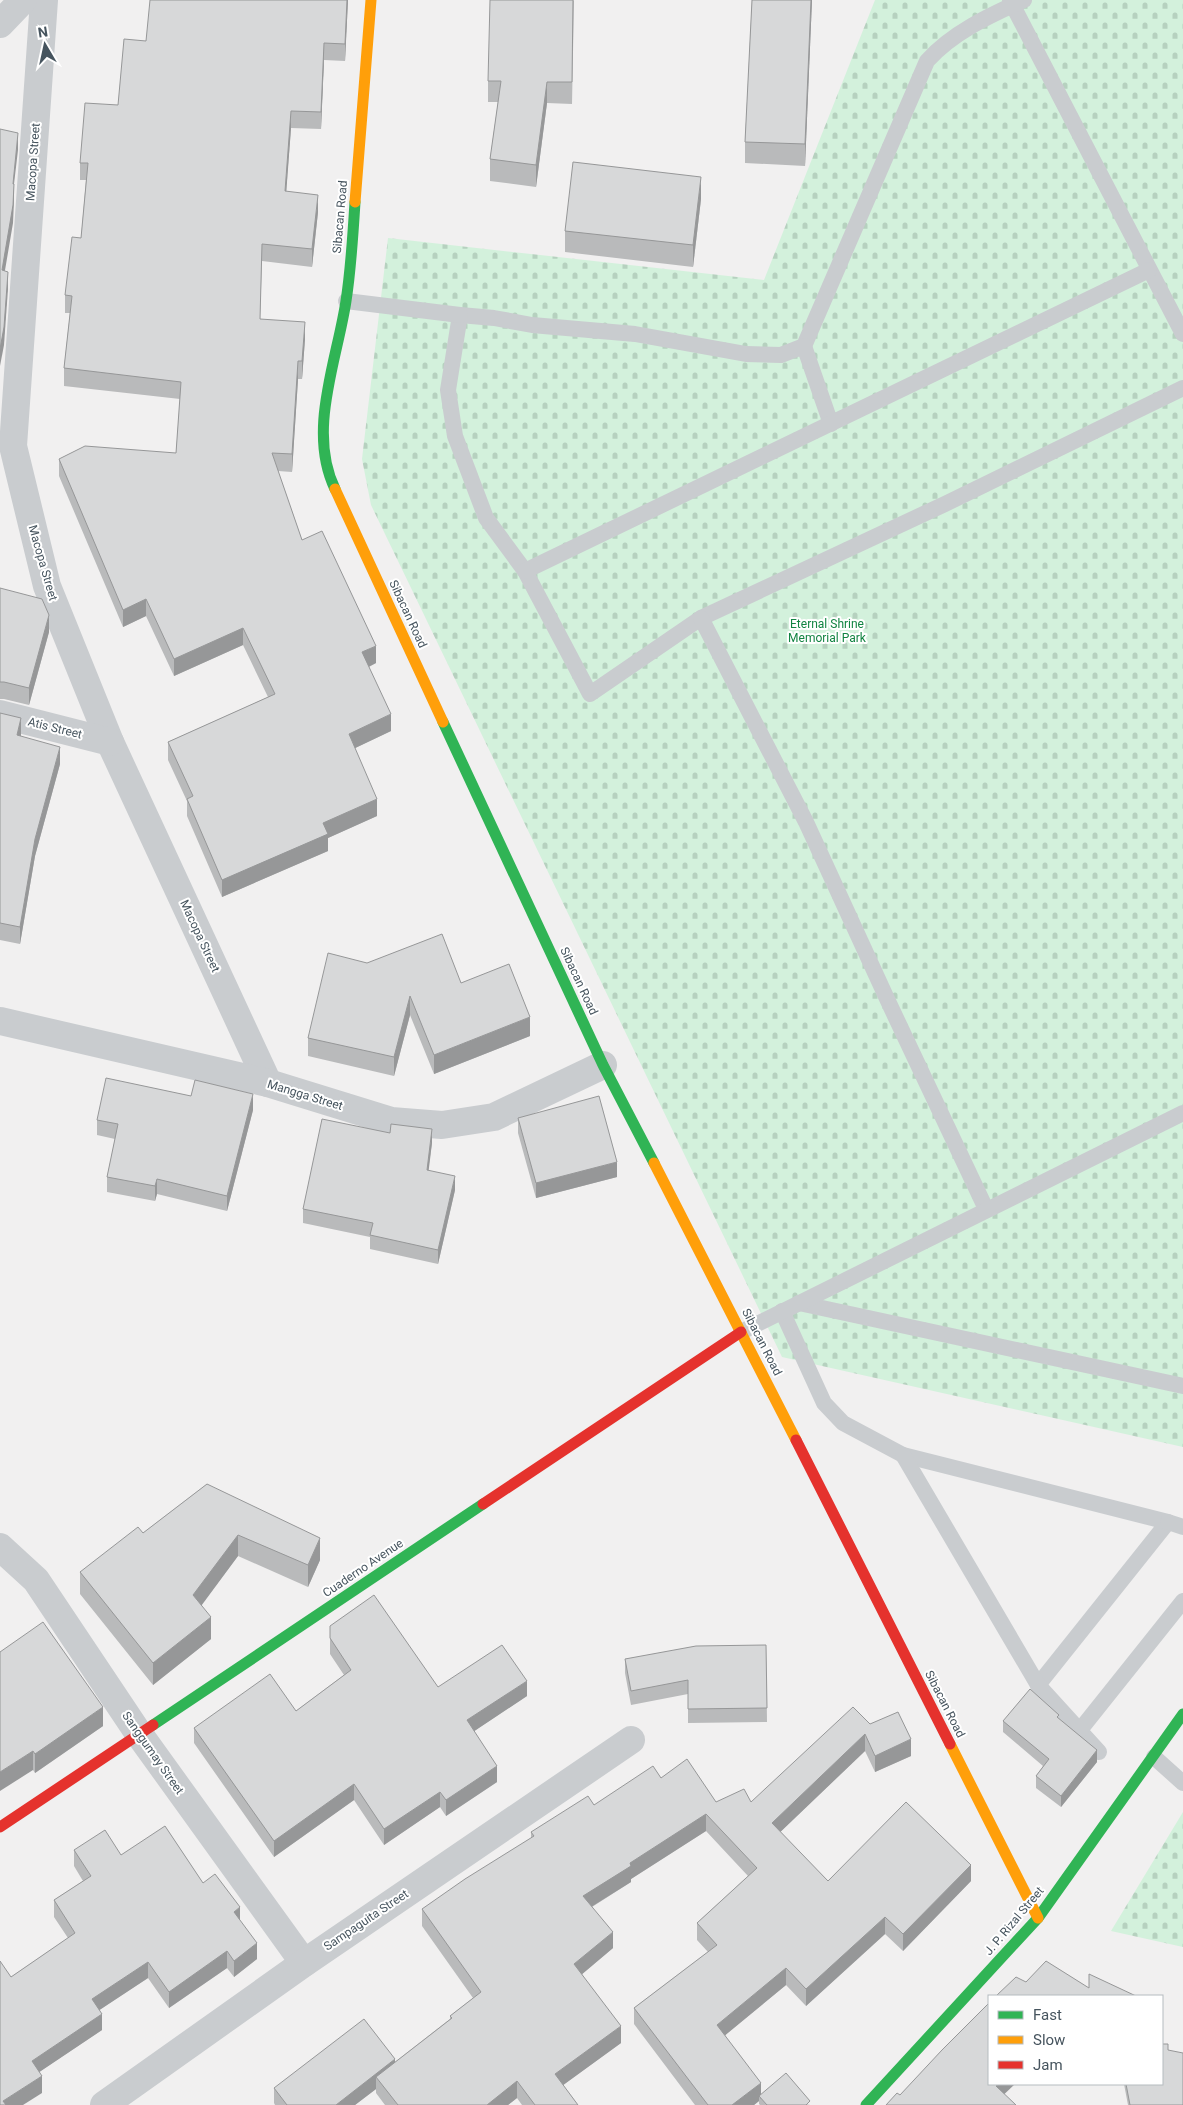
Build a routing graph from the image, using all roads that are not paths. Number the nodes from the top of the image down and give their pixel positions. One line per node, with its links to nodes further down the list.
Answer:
1 (23, 0): 5 (street)
2 (44, 0): 13 (street, Macopa Street)
3 (371, 0): 7 (street, Sibacan Road)
4 (1016, 2): 6 (lane); 10 (lane)
5 (0, 24)
6 (1149, 270): 9 (lane); 12 (lane)
7 (346, 300): 8 (lane); 19 (street, Sibacan Road)
8 (460, 315): 10 (lane); 14 (lane)
9 (1183, 334)
10 (804, 346): 12 (lane)
11 (1183, 388): 15 (lane)
12 (831, 424): 14 (lane)
13 (7, 444): 17 (street, Macopa Street)
14 (525, 570): 15 (lane)
15 (702, 618): 22 (lane)
16 (0, 714): 17 (street, Atis Street)
17 (110, 742): 20 (street, Macopa Street)
18 (0, 1021): 20 (street, Mangga Street)
19 (603, 1065): 20 (street, Mangga Street); 25 (street, Sibacan Road)
20 (268, 1083)
21 (1183, 1113): 22 (lane)
22 (986, 1209): 23 (lane)
23 (799, 1303): 24 (lane); 26 (lane)
24 (782, 1311): 25 (lane); 27 (lane)
25 (741, 1332): 34 (street, Cuaderno Avenue); 40 (street, Sibacan Road)
26 (1183, 1386)
27 (903, 1455): 28 (lane); 31 (lane)
28 (1175, 1525): 31 (lane)
29 (0, 1548): 34 (street, Sanggumay Street)
30 (1183, 1601): 33 (lane)
31 (1038, 1685): 33 (lane)
32 (1183, 1714): 37 (street, J. P. Rizal Street)
33 (1080, 1730): 36 (lane)
34 (139, 1734): 39 (street, Cuaderno Avenue); 41 (street, Sanggumay Street)
35 (631, 1740): 41 (street, Sampaguita Street)
36 (1099, 1752)
37 (1154, 1757): 38 (lane); 40 (street, J. P. Rizal Street)
38 (1183, 1783)
39 (0, 1827)
40 (1038, 1918): 43 (street, J. P. Rizal Street)
41 (304, 1962): 42 (street, Sampaguita Street)
42 (104, 2105)
43 (866, 2105)

